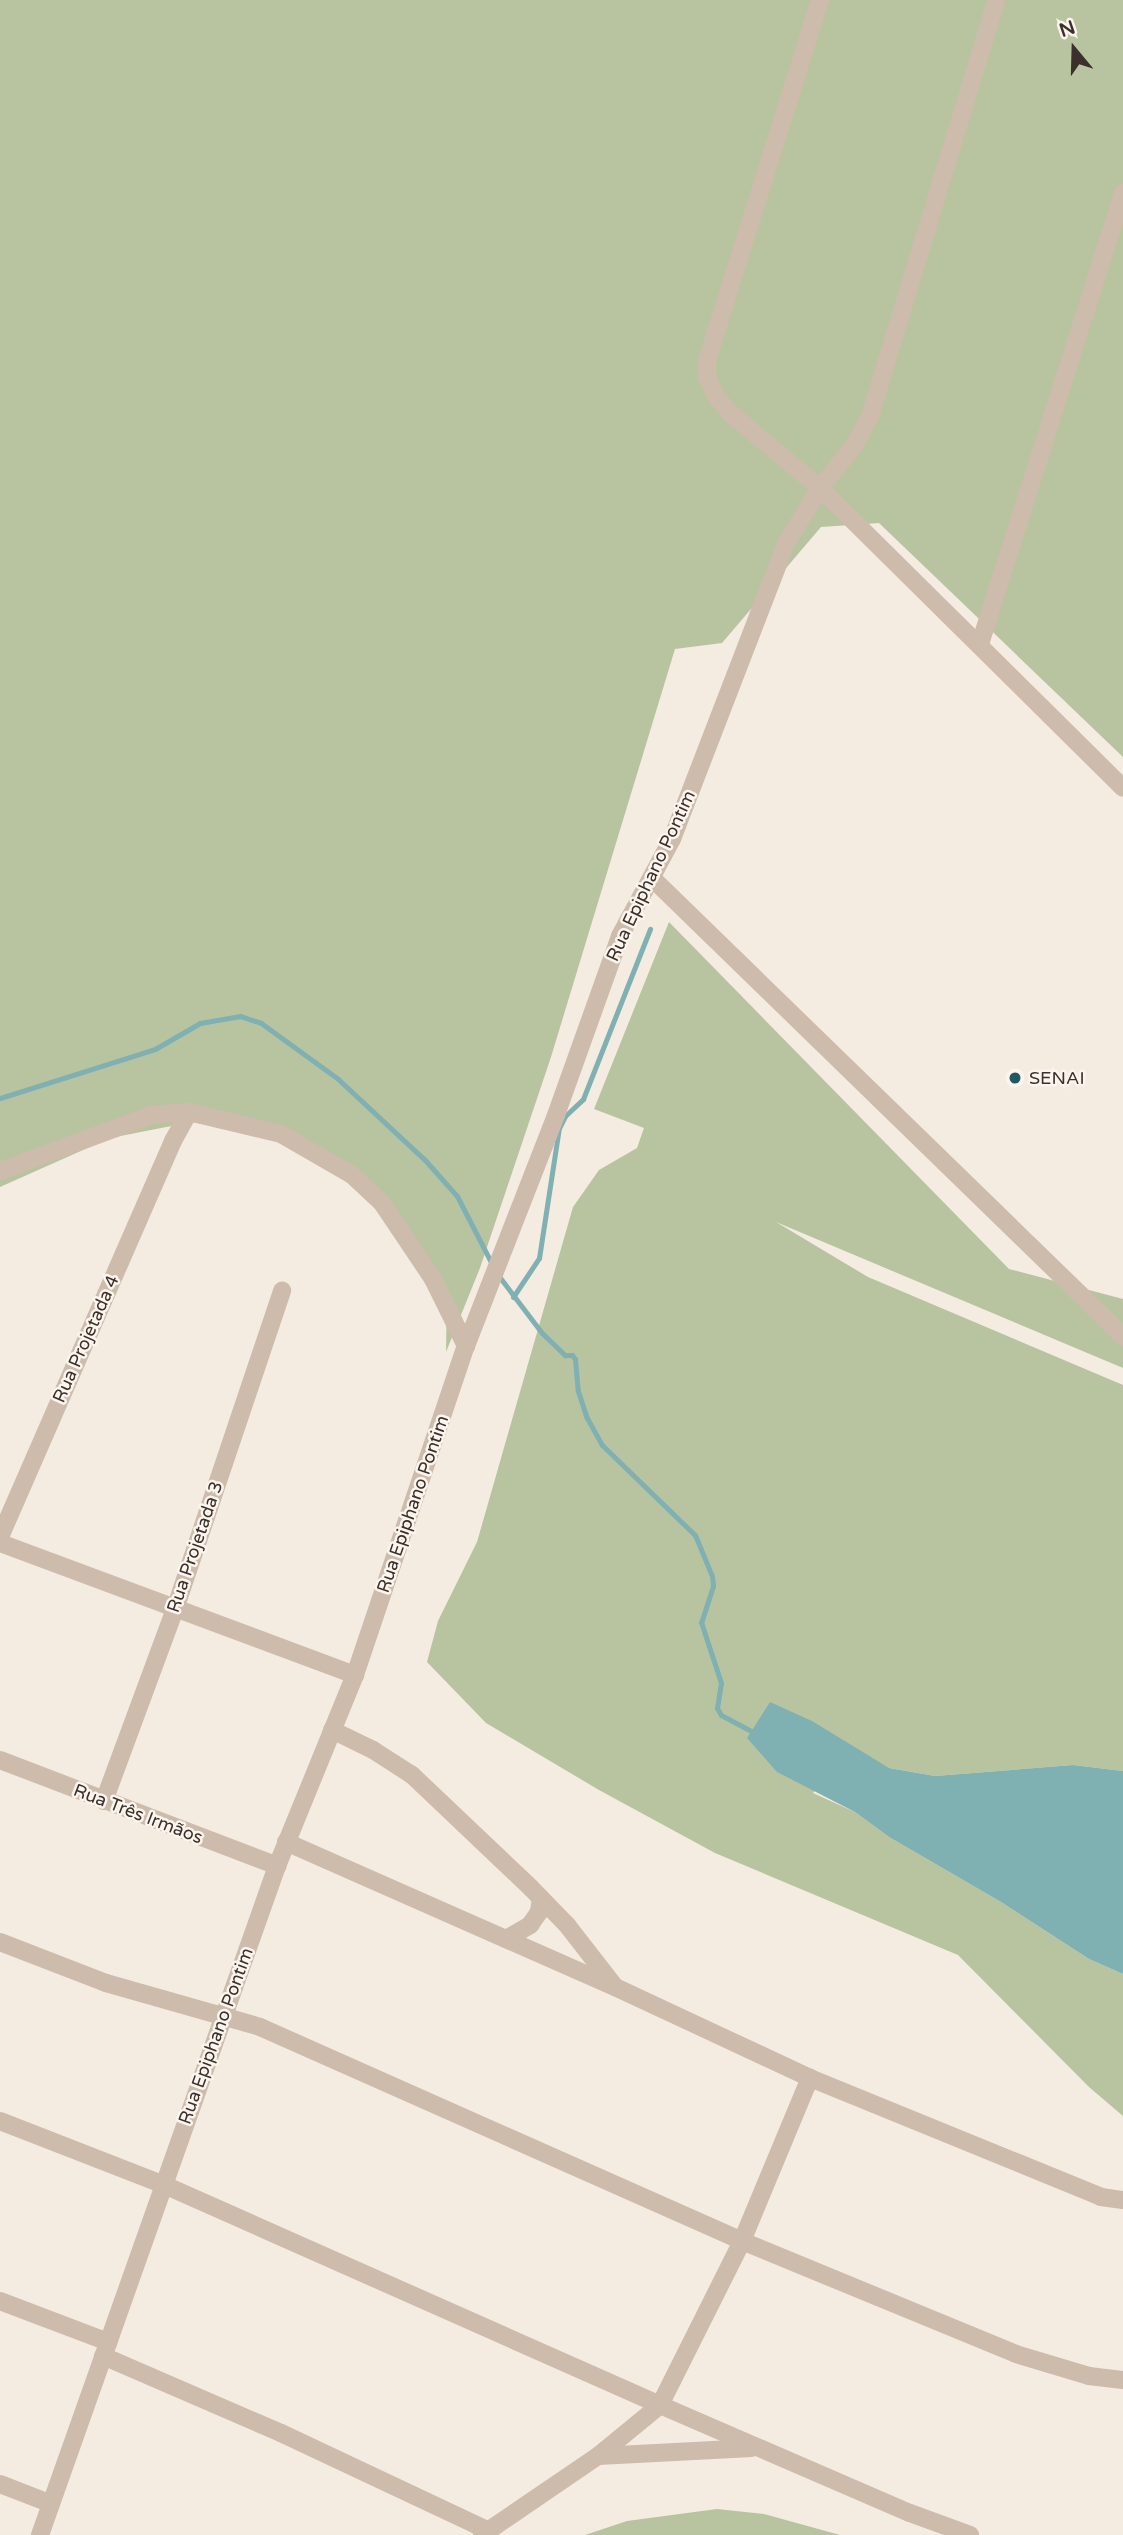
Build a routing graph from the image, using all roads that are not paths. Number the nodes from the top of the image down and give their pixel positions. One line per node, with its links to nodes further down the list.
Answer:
1 (820, 0): 4 (street)
2 (996, 0): 4 (street, Rua Epiphano Pontim)
3 (1123, 194): 5 (street)
4 (820, 488): 5 (street); 7 (street, Rua Epiphano Pontim)
5 (980, 644): 6 (street)
6 (1122, 784)
7 (652, 877): 11 (street); 12 (street, Rua Epiphano Pontim)
8 (189, 1112): 9 (street); 12 (street); 13 (street, Rua Projetada 4)
9 (0, 1171)
10 (282, 1291): 15 (street, Rua Projetada 3)
11 (1123, 1336)
12 (466, 1346): 16 (street, Rua Epiphano Pontim)
13 (0, 1537)
14 (0, 1543): 15 (street)
15 (175, 1609): 16 (street); 19 (street, Rua Projetada 3)
16 (355, 1675): 17 (street, Rua Epiphano Pontim)
17 (332, 1731): 20 (street, Rua Epiphano Pontim); 22 (street)
18 (0, 1760): 19 (street, Rua Três Irmãos)
19 (104, 1801): 21 (street, Rua Três Irmãos)
20 (286, 1842): 21 (street, Rua Epiphano Pontim); 23 (street)
21 (277, 1866): 26 (street, Rua Epiphano Pontim)
22 (541, 1898): 23 (street); 25 (street)
23 (506, 1939): 25 (street)
24 (0, 1942): 26 (street)
25 (615, 1987): 27 (street)
26 (222, 2017): 29 (street, Rua Epiphano Pontim); 31 (street)
27 (810, 2078): 30 (street); 31 (street)
28 (0, 2121): 29 (street)
29 (162, 2184): 33 (street, Rua Epiphano Pontim); 35 (street)
30 (1123, 2200)
31 (742, 2241): 34 (street); 35 (street)
32 (0, 2301): 33 (street)
33 (106, 2349): 39 (street, Rua Epiphano Pontim); 40 (street)
34 (1123, 2380)
35 (660, 2405): 36 (street); 37 (street)
36 (758, 2448): 37 (street); 42 (street)
37 (598, 2456): 40 (street)
38 (0, 2484): 39 (street)
39 (49, 2504): 41 (street, Rua Epiphano Pontim)
40 (484, 2533)
41 (42, 2534)
42 (970, 2535)

